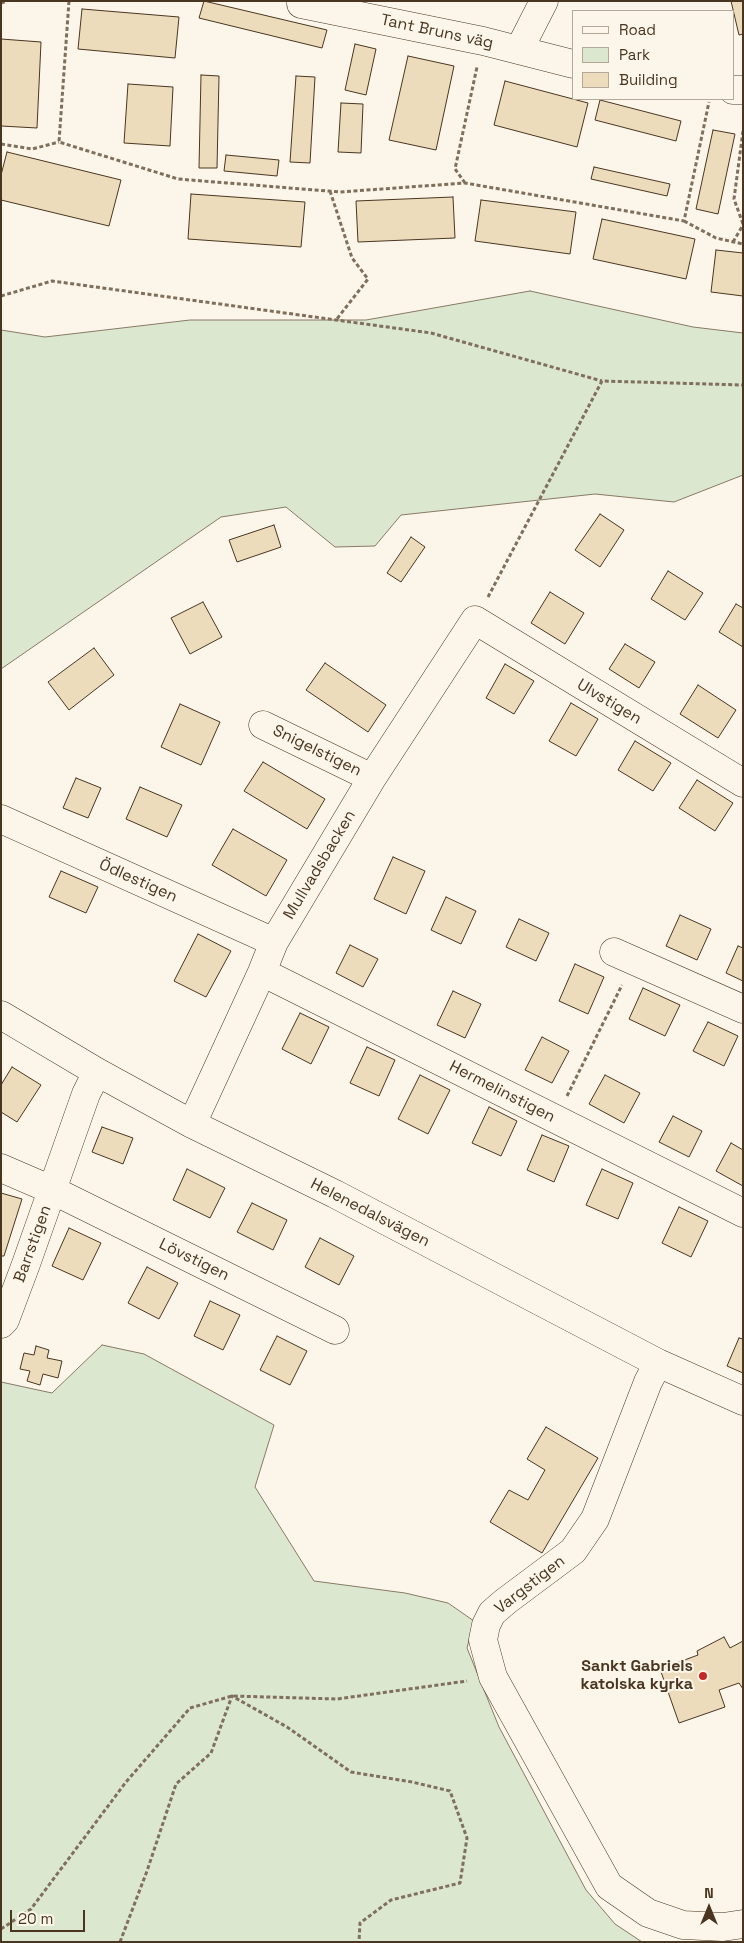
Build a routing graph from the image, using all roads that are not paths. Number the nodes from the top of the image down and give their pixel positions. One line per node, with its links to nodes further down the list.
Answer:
1 (544, 1): 3 (street)
2 (301, 2): 3 (street, Tant Bruns väg)
3 (519, 50): 4 (street, Tant Bruns väg)
4 (572, 64)
5 (475, 620): 7 (street, Mullvadsbacken); 8 (street, Ulvstigen)
6 (263, 725): 7 (street, Snigelstigen)
7 (372, 778): 10 (street, Mullvadsbacken)
8 (743, 783)
9 (1, 819): 10 (street, Ödlestigen)
10 (274, 942): 12 (street, Mullvadsbacken)
11 (624, 956): 13 (street)
12 (262, 972): 16 (street, Mullvadsbacken); 19 (street, Hermelinstigen)
13 (743, 1009)
14 (1, 1015): 15 (street, Helenedalsvägen)
15 (97, 1072): 16 (street, Helenedalsvägen); 18 (street, Barrstigen)
16 (192, 1124): 22 (street, Helenedalsvägen)
17 (1, 1168): 18 (street, Barrstigen)
18 (52, 1190): 20 (street, Barrstigen); 21 (street, Lövstigen)
19 (743, 1213)
20 (1, 1324)
21 (335, 1330)
22 (658, 1363): 23 (street, Helenedalsvägen); 24 (street, Vargstigen)
23 (743, 1401)
24 (743, 1924)

